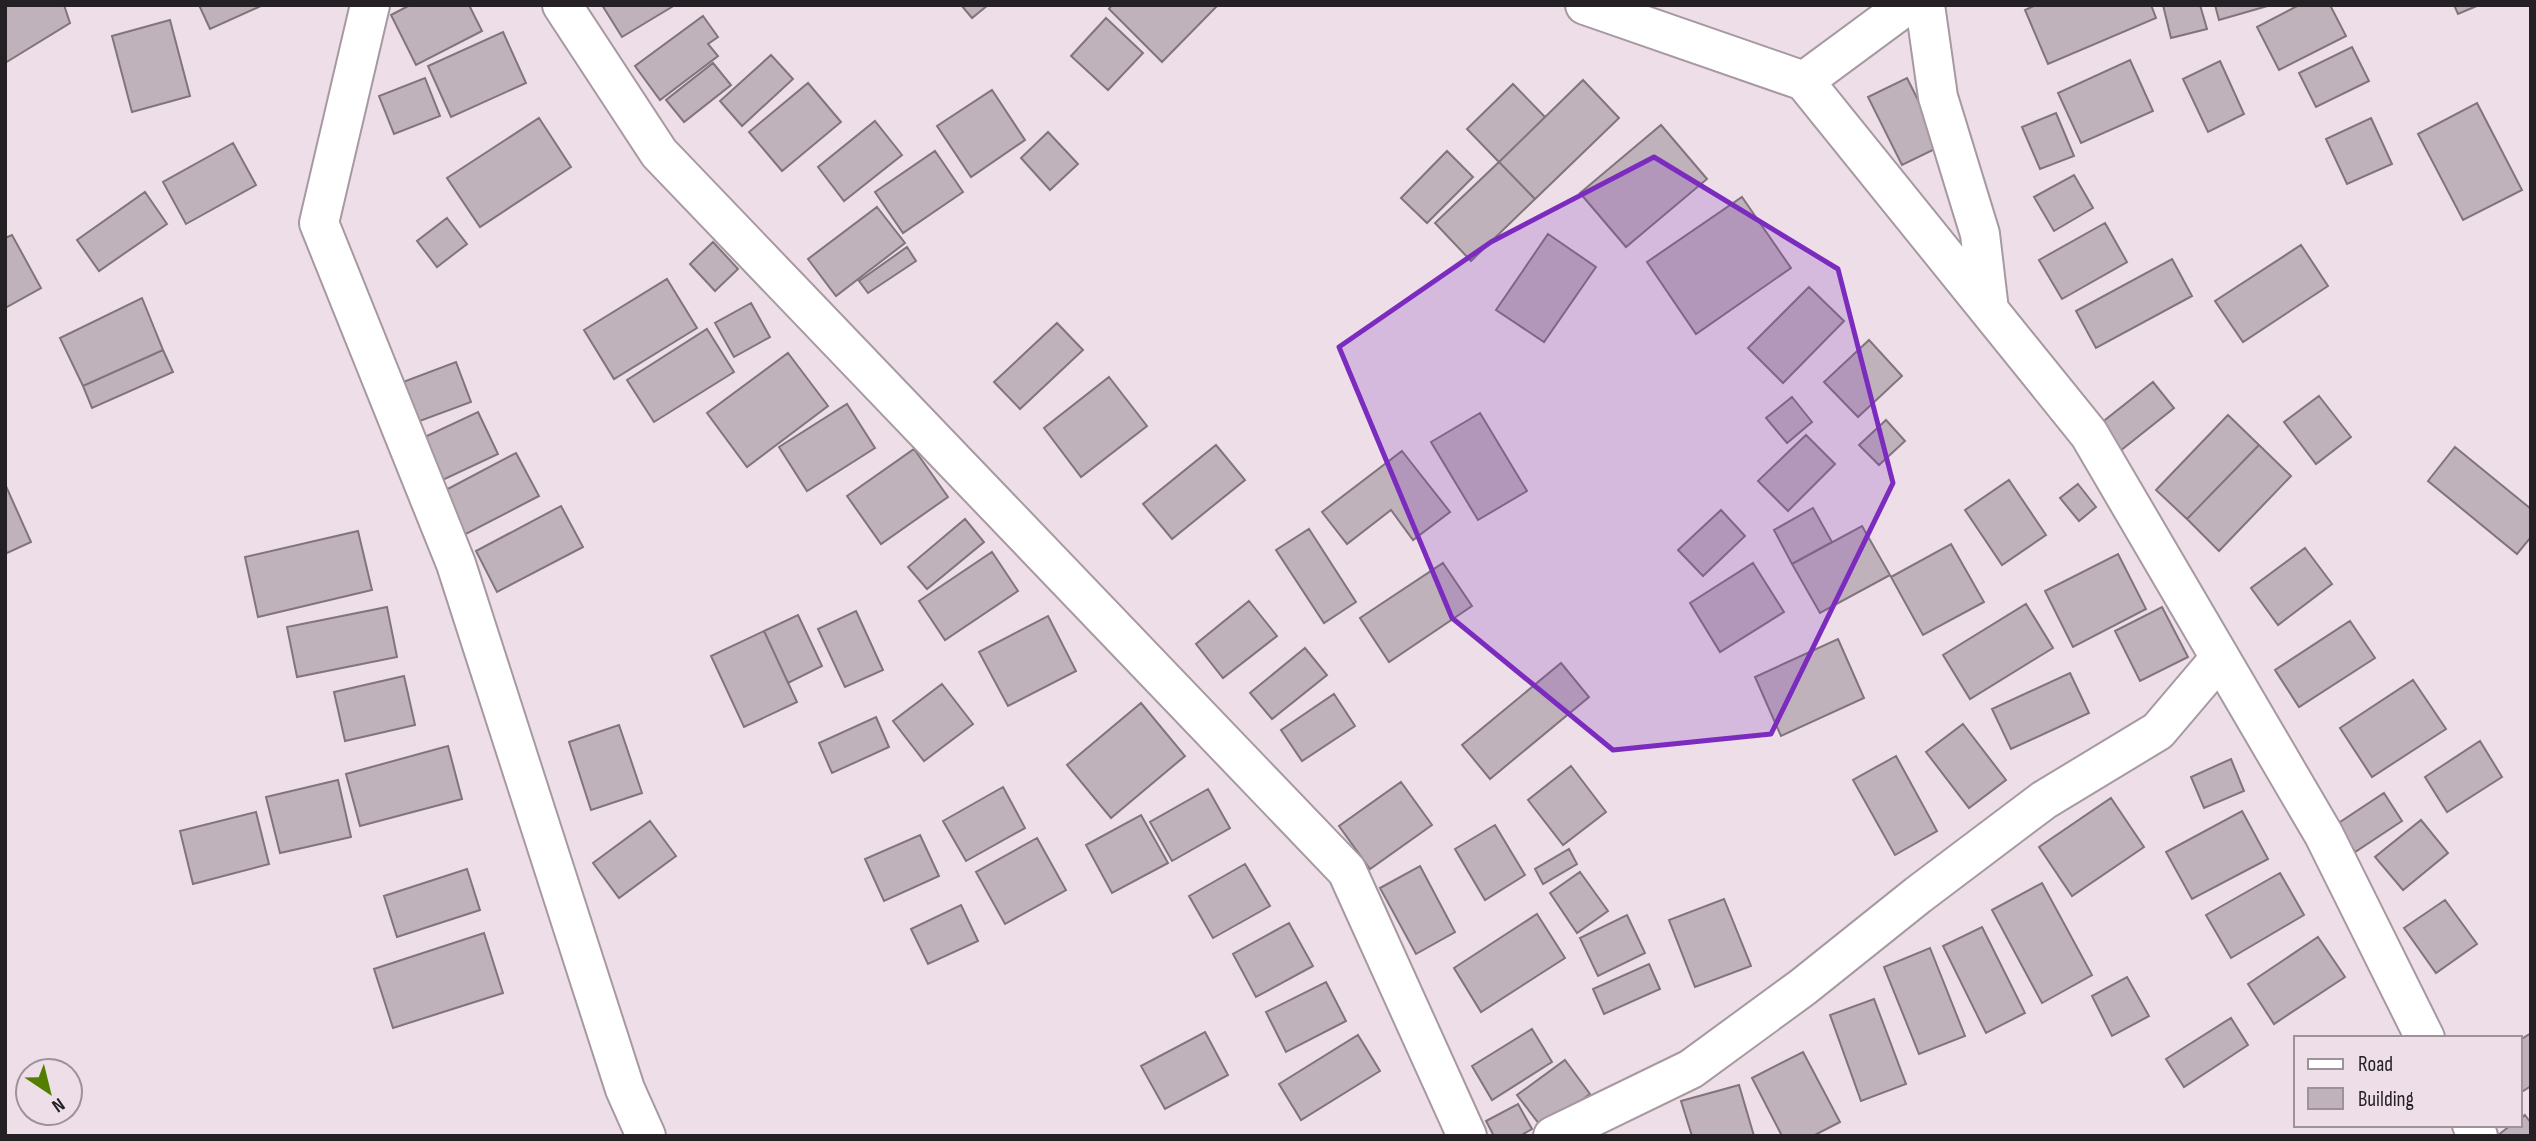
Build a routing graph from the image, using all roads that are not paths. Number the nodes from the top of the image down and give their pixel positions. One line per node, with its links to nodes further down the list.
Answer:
1 (370, 5): 10 (street)
2 (562, 5): 11 (street)
3 (1585, 5): 6 (street)
4 (1907, 5): 6 (street)
5 (1925, 5): 7 (street)
6 (1804, 80): 7 (street)
7 (1989, 310): 8 (street)
8 (2220, 658): 9 (street); 12 (street)
9 (2424, 1036)
10 (646, 1136)
11 (1467, 1136)
12 (1553, 1136)

